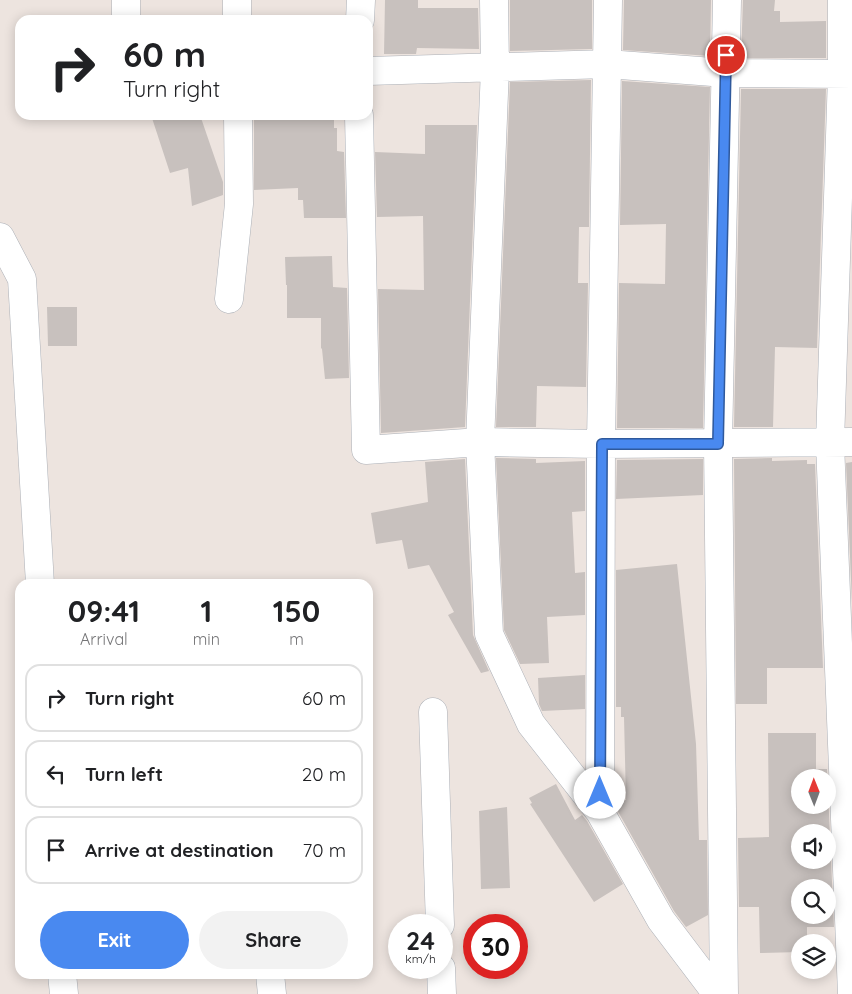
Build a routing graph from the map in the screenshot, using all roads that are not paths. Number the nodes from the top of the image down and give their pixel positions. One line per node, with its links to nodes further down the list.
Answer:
1 (126, 0): 8 (street)
2 (236, 0): 9 (street)
3 (361, 0): 10 (street)
4 (494, 0): 12 (street)
5 (608, 0): 11 (street)
6 (727, 0): 14 (street)
7 (842, 0): 15 (street)
8 (126, 15)
9 (237, 15)
10 (360, 15)
11 (607, 64): 12 (street); 14 (street); 22 (street)
12 (495, 68): 13 (street); 20 (street)
13 (373, 71)
14 (726, 74): 15 (street); 23 (street)
15 (847, 75): 21 (street)
16 (238, 120): 19 (street)
17 (359, 120): 20 (street)
18 (0, 237): 24 (street)
19 (229, 299)
20 (480, 442): 22 (street); 26 (street)
21 (841, 442): 23 (street); 36 (street)
22 (602, 444): 23 (street); 26 (street)
23 (718, 444): 35 (street)
24 (40, 579)
25 (433, 712): 27 (street)
26 (600, 812): 34 (street)
27 (440, 914)
28 (62, 979): 31 (street)
29 (270, 979): 32 (street)
30 (441, 979): 33 (street)
31 (64, 994)
32 (272, 994)
33 (442, 994)
34 (717, 994)
35 (724, 994)
36 (852, 994)

